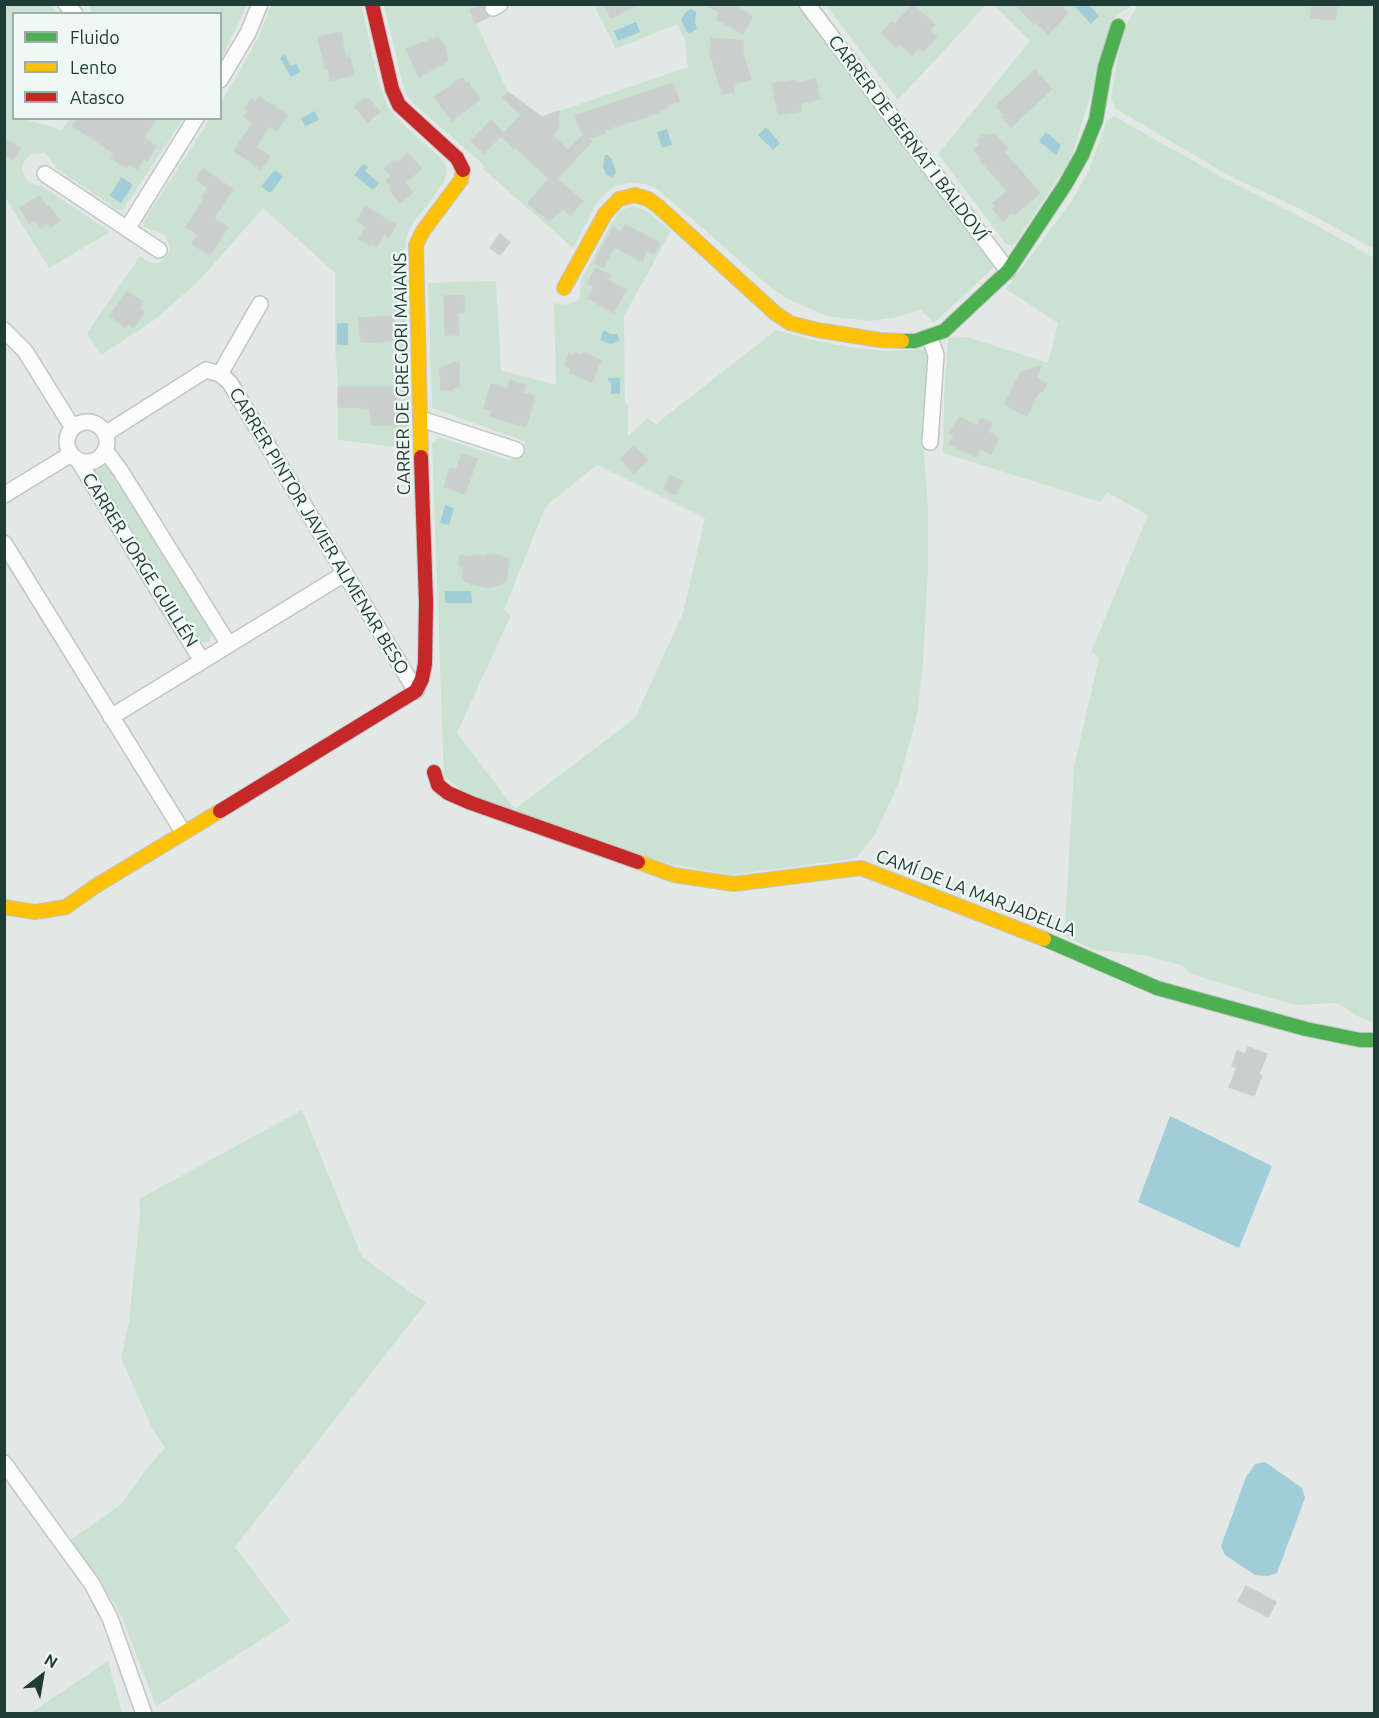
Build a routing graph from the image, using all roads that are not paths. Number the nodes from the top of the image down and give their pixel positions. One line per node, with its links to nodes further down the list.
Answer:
1 (260, 4): 5 (street)
2 (372, 4): 16 (street, CARRER DE GREGORI MAIANS)
3 (807, 4): 10 (street, CARRER DE BERNAT I BALDOVÍ)
4 (1118, 26): 10 (street)
5 (222, 77)
6 (195, 120): 8 (street)
7 (45, 174): 8 (street)
8 (127, 229): 9 (street)
9 (159, 250)
10 (1008, 271): 14 (street)
11 (564, 288): 14 (street)
12 (260, 304): 15 (street)
13 (4, 330): 17 (street)
14 (930, 338): 19 (street)
15 (220, 374): 18 (street); 25 (street, CARRER PINTOR JAVIER ALMENAR BESO)
16 (421, 419): 21 (street); 28 (street, CARRER DE GREGORI MAIANS)
17 (73, 428): 18 (street); 22 (street)
18 (105, 434): 20 (street)
19 (930, 442)
20 (105, 450): 22 (street); 26 (street, CARRER JORGE GUILLÉN)
21 (516, 450)
22 (75, 457): 23 (street); 27 (street, CARRER JORGE GUILLÉN)
23 (4, 495)
24 (4, 543): 29 (street)
25 (344, 574): 26 (street); 28 (street, CARRER PINTOR JAVIER ALMENAR BESO)
26 (229, 645): 27 (street)
27 (202, 661): 29 (street)
28 (419, 685): 31 (street)
29 (111, 717): 31 (street)
30 (434, 772): 33 (street, CAMÍ DE LA MARJADELLA)
31 (183, 832): 32 (street)
32 (4, 907)
33 (1374, 1040)
34 (4, 1463): 35 (street)
35 (144, 1713)

